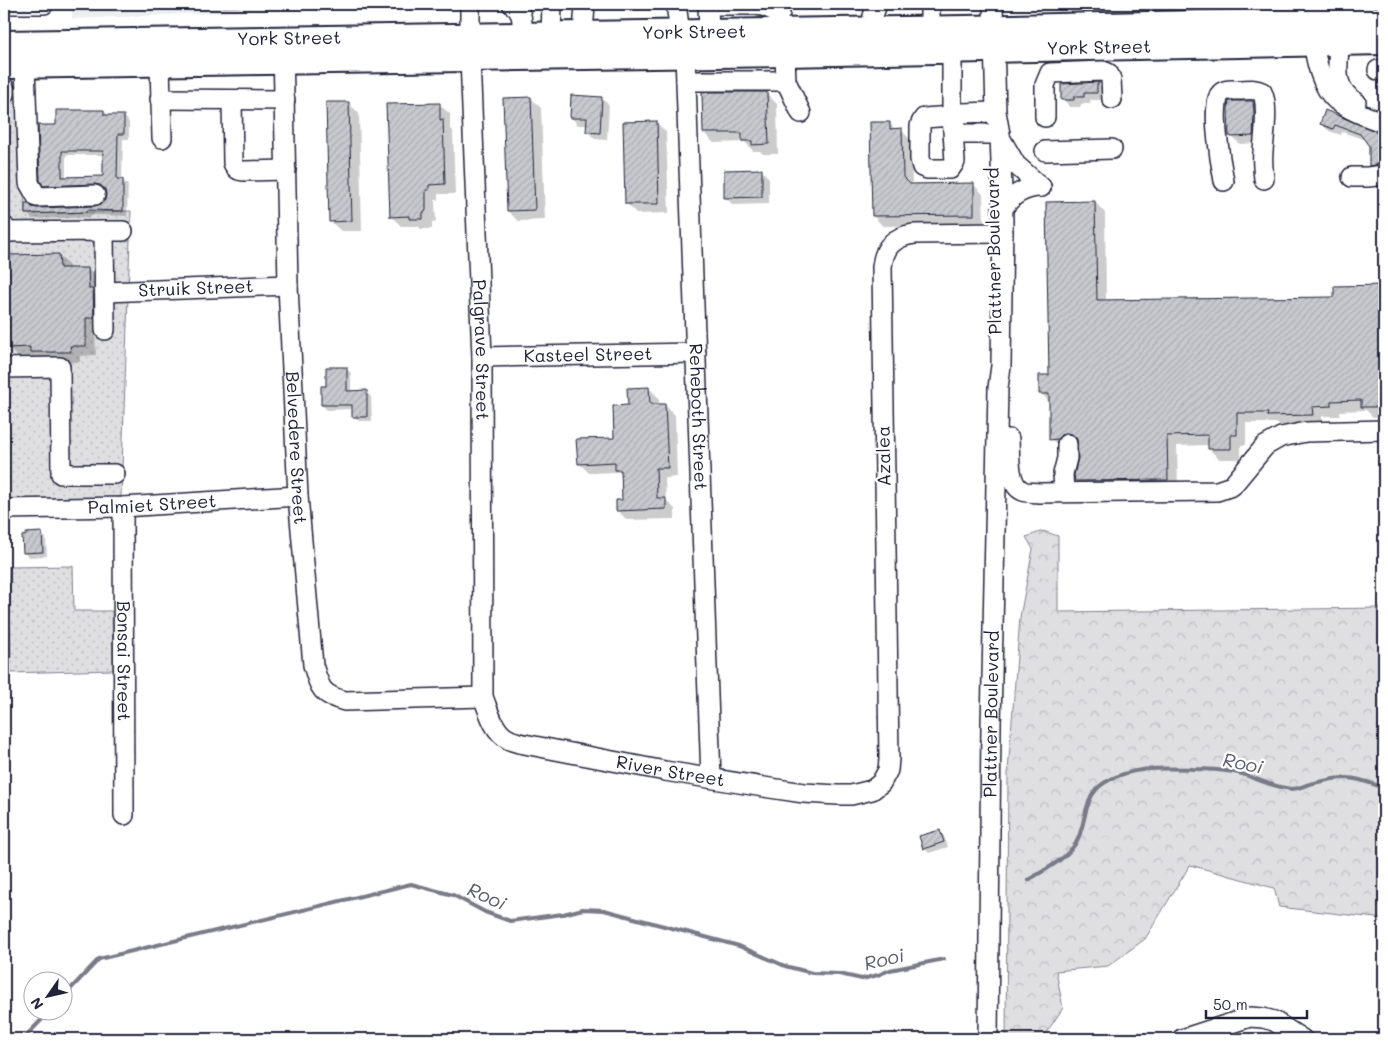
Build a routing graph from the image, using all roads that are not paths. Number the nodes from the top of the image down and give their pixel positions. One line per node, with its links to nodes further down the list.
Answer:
1 (4, 4): 2 (street)
2 (44, 4)
3 (470, 4): 25 (street, Palgrave Street)
4 (512, 4): 19 (street)
5 (552, 4): 17 (street)
6 (585, 4): 18 (street)
7 (676, 4): 24 (street, Reheboth Street)
8 (708, 4): 11 (street); 16 (street)
9 (930, 4): 15 (street)
10 (993, 4): 20 (street, Plattner Boulevard)
11 (781, 12): 12 (main road, York Street); 16 (main road, York Street)
12 (871, 13): 15 (main road, York Street)
13 (1323, 18): 14 (main road, York Street); 20 (main road, York Street); 23 (main road, York Street); 43 (street)
14 (1384, 19)
15 (930, 29): 20 (main road, York Street)
16 (709, 32): 24 (main road, York Street)
17 (551, 34): 18 (main road, York Street); 19 (main road, York Street)
18 (583, 34): 24 (main road, York Street)
19 (522, 35): 25 (main road, York Street)
20 (994, 39): 28 (main road, York Street); 44 (street, Plattner Boulevard)
21 (1384, 42): 23 (main road, York Street)
22 (4, 43): 26 (main road, York Street)
23 (1339, 43): 43 (street)
24 (682, 44): 25 (main road, York Street); 27 (main road, York Street); 31 (street, Reheboth Street)
25 (470, 47): 26 (main road, York Street); 63 (street, Palgrave Street)
26 (284, 50): 29 (main road, York Street); 39 (street, Belvedere Street)
27 (785, 54): 28 (main road, York Street); 32 (street)
28 (952, 55): 41 (street)
29 (160, 64): 30 (main road, York Street); 37 (street)
30 (14, 65): 55 (street)
31 (686, 81): 32 (street); 62 (street, Reheboth Street)
32 (786, 81): 40 (street)
33 (1214, 81): 47 (street)
34 (4, 87): 35 (street)
35 (4, 94)
36 (1112, 99): 42 (street)
37 (160, 100): 38 (street); 45 (street)
38 (232, 100): 39 (street); 50 (street)
39 (285, 100): 50 (street, Belvedere Street)
40 (801, 113)
41 (952, 116): 44 (street); 46 (street); 46 (street)
42 (1044, 117)
43 (1383, 123)
44 (997, 126): 46 (street); 56 (street, Plattner Boulevard); 56 (street); 58 (street, Plattner Boulevard)
45 (162, 138)
46 (959, 142)
47 (1218, 147): 53 (street); 54 (street)
48 (1112, 149): 49 (street)
49 (1045, 151)
50 (286, 170): 59 (street, Belvedere Street)
51 (1384, 175): 52 (street)
52 (1352, 177)
53 (1264, 179)
54 (1224, 181)
55 (96, 195)
56 (1002, 211): 58 (street, Plattner Boulevard)
57 (4, 226): 60 (street)
58 (998, 233): 65 (street, Plattner Boulevard); 75 (street, Azalea)
59 (288, 285): 60 (street, Struik Street); 70 (street, Belvedere Street)
60 (105, 292): 61 (street)
61 (105, 330)
62 (696, 353): 63 (street, Kasteel Street); 74 (street, Reheboth Street)
63 (482, 357): 73 (street, Palgrave Street)
64 (4, 368): 68 (street)
65 (998, 415): 69 (street); 77 (street, Plattner Boulevard)
66 (1384, 430): 69 (street)
67 (1067, 444): 69 (street)
68 (115, 474)
69 (1064, 492)
70 (298, 496): 71 (street, Palmiet Street); 73 (street, Belvedere Street)
71 (123, 507): 72 (street, Palmiet Street); 76 (street, Bonsai Street)
72 (4, 509)
73 (483, 697): 74 (street, River Street)
74 (711, 778): 75 (street, River Street)
75 (881, 782)
76 (124, 815)
77 (988, 1039)
78 (1182, 1039): 79 (street)
79 (1302, 1039)

